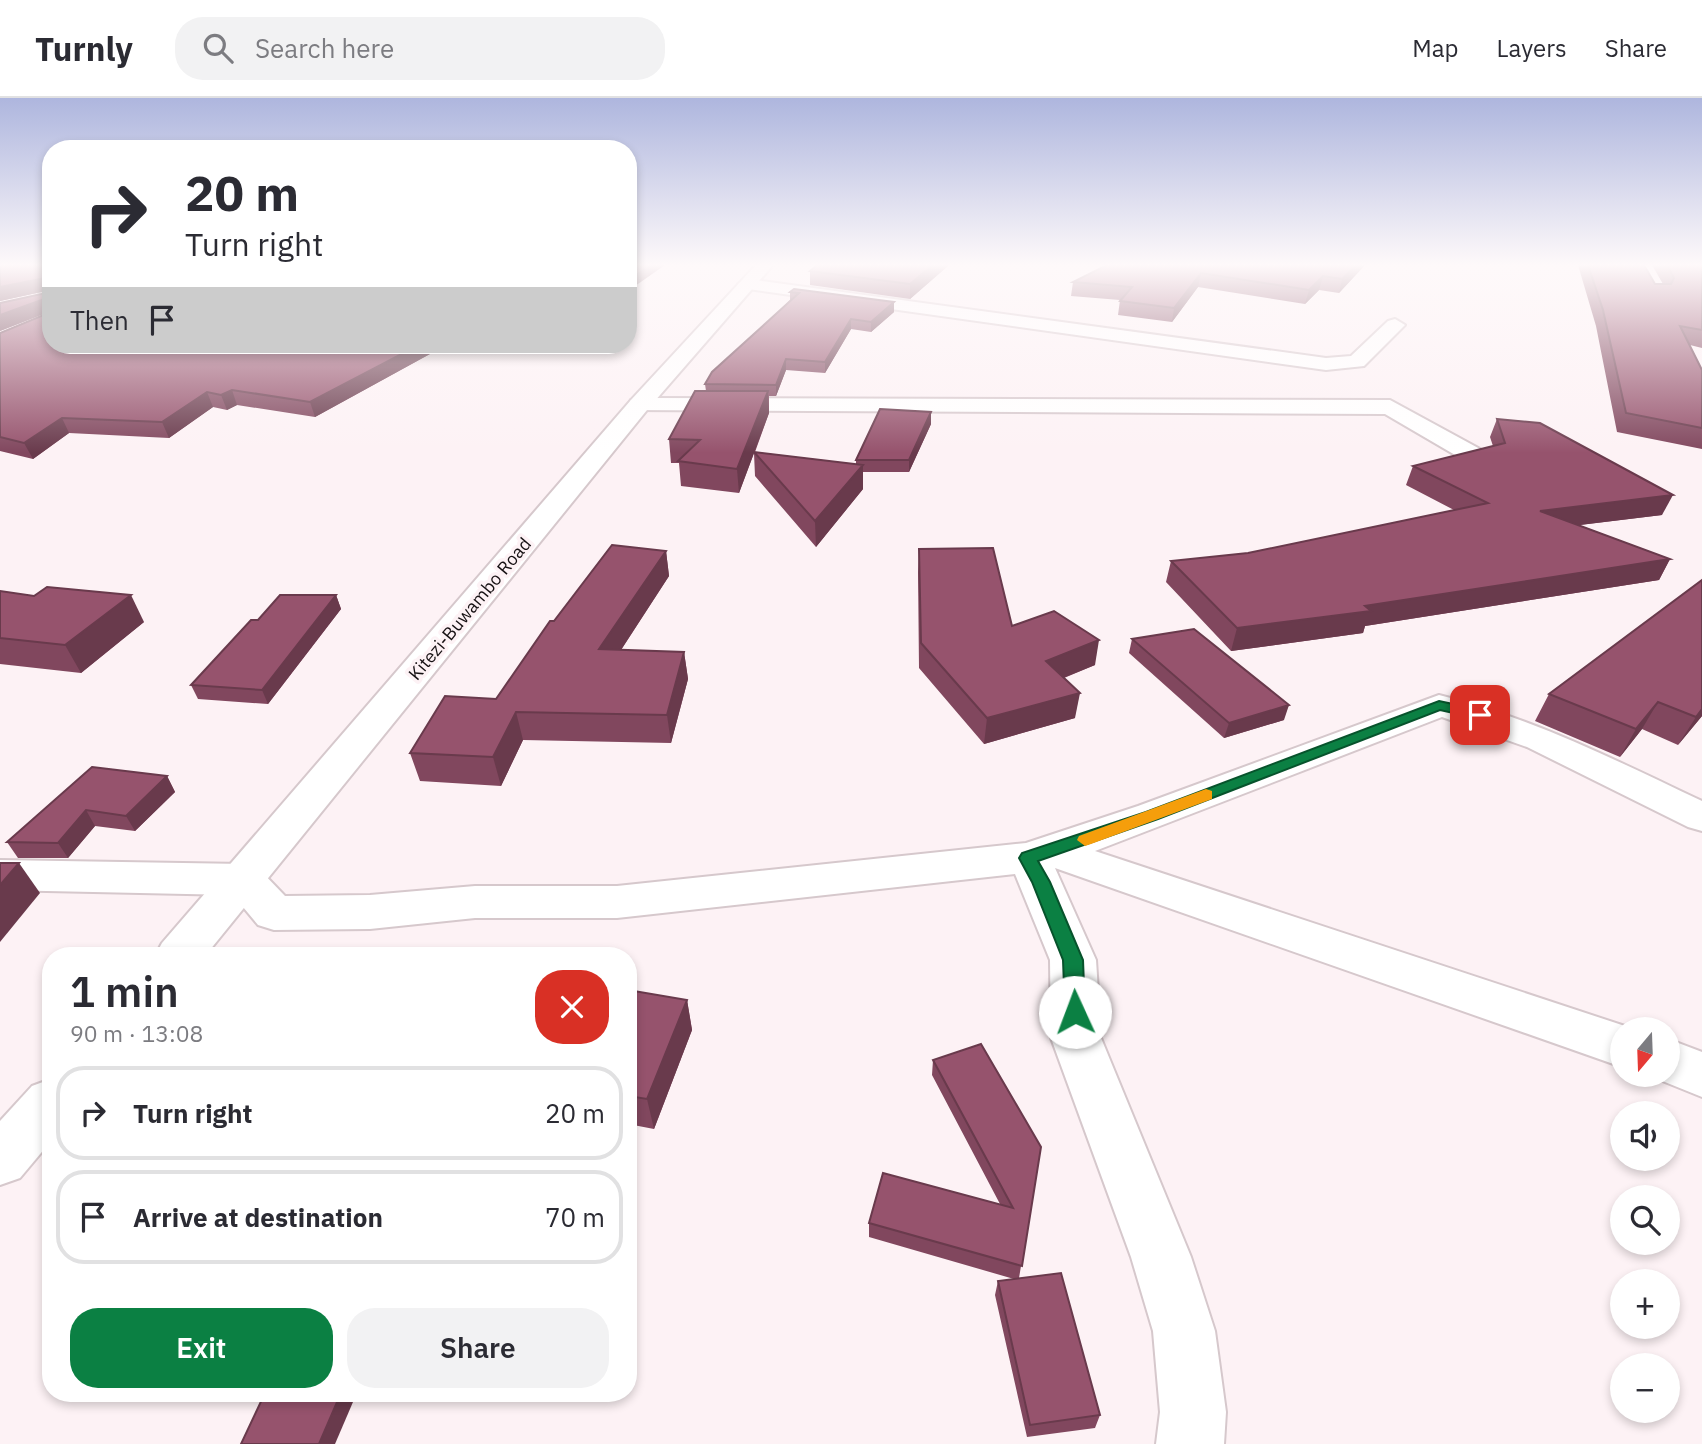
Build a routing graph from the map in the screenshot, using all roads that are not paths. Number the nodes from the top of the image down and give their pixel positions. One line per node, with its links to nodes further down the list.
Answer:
1 (708, 328): 4 (street, Kitezi-Buwambo Road)
2 (1094, 328): 3 (street)
3 (1392, 328)
4 (639, 405): 5 (street); 9 (street, Kitezi-Buwambo Road)
5 (1471, 454)
6 (1702, 817): 7 (street)
7 (1041, 855): 9 (street); 11 (street); 16 (street)
8 (0, 875): 9 (street)
9 (244, 880): 10 (street, Kitezi-Buwambo Road)
10 (186, 947)
11 (1610, 1042)
12 (1680, 1066): 13 (street)
13 (1702, 1075)
14 (42, 1112): 15 (street)
15 (0, 1160)
16 (1190, 1444)

